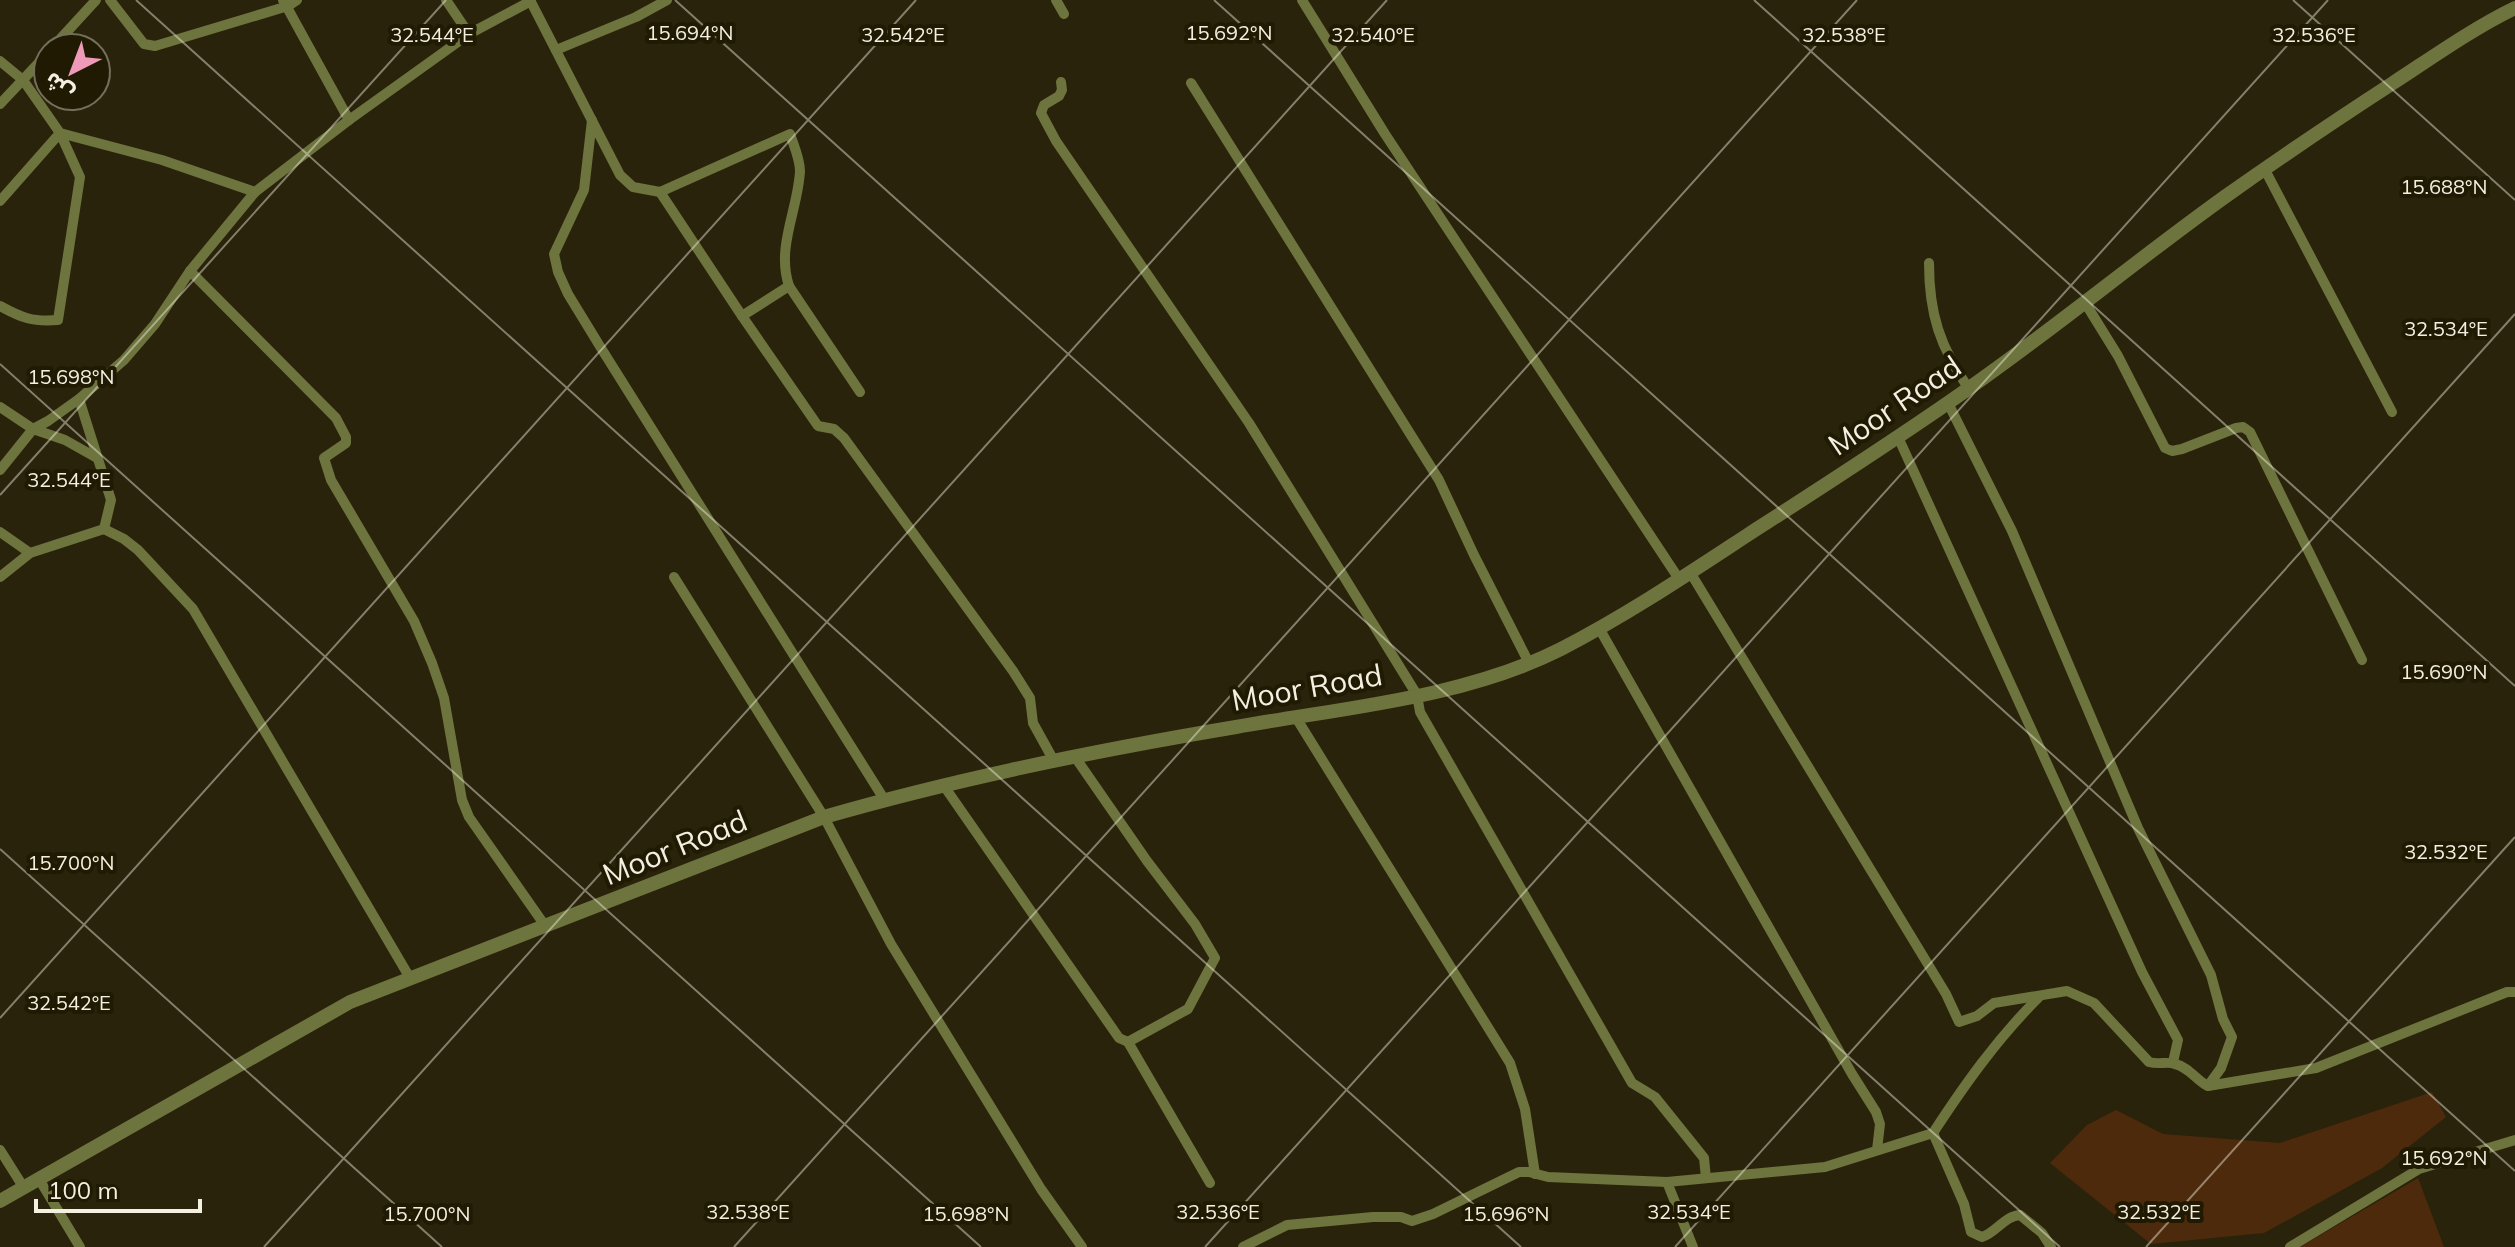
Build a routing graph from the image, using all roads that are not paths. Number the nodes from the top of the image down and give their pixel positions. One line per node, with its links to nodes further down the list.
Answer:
1 (96, 0): 11 (street)
2 (110, 0): 8 (street)
3 (446, 0): 12 (street)
4 (531, 0): 12 (street); 13 (street)
5 (667, 0): 13 (street)
6 (1056, 0): 10 (street)
7 (1302, 0): 46 (street)
8 (289, 2): 20 (street)
9 (2515, 8): 23 (street, Moor Road)
10 (1064, 14)
11 (67, 32)
12 (469, 34): 20 (street)
13 (556, 50): 21 (street)
14 (0, 61): 16 (street)
15 (32, 70): 16 (street)
16 (23, 80): 19 (street); 22 (street)
17 (1061, 82): 52 (street)
18 (1191, 83): 51 (street)
19 (0, 104)
20 (349, 120): 24 (street)
21 (592, 120): 25 (street); 57 (street)
22 (60, 133): 24 (street); 26 (street); 31 (street)
23 (2264, 168): 30 (street, Moor Road); 38 (street)
24 (255, 192): 28 (street)
25 (660, 192): 29 (street); 32 (street)
26 (0, 201)
27 (1929, 263): 33 (street)
28 (190, 271): 35 (street); 59 (street)
29 (789, 286): 32 (street); 34 (street)
30 (2084, 301): 33 (street, Moor Road); 50 (street)
31 (0, 306)
32 (742, 316): 55 (street)
33 (1969, 389): 36 (street, Moor Road)
34 (860, 392)
35 (79, 399): 39 (street); 41 (street)
36 (1948, 403): 40 (street, Moor Road); 65 (street)
37 (0, 407): 39 (street)
38 (2392, 412)
39 (33, 429): 41 (street); 42 (street)
40 (1898, 437): 46 (street, Moor Road); 64 (street)
41 (97, 458): 43 (street)
42 (0, 470)
43 (104, 529): 45 (street); 60 (street)
44 (0, 532): 45 (street)
45 (30, 553): 47 (street)
46 (1684, 576): 49 (street, Moor Road); 62 (street)
47 (0, 577)
48 (674, 577): 58 (street)
49 (1599, 628): 51 (street, Moor Road); 69 (street)
50 (2362, 660)
51 (1529, 663): 52 (street, Moor Road)
52 (1417, 695): 53 (street, Moor Road); 71 (street)
53 (1295, 716): 54 (street, Moor Road); 70 (street)
54 (1075, 757): 55 (street, Moor Road); 63 (street)
55 (1054, 761): 56 (street, Moor Road)
56 (944, 786): 57 (street, Moor Road); 63 (street)
57 (884, 799): 58 (street, Moor Road)
58 (824, 817): 59 (street, Moor Road); 78 (street)
59 (546, 927): 60 (street, Moor Road)
60 (410, 978): 72 (street, Moor Road)
61 (2515, 992): 65 (street)
62 (2039, 997): 64 (street); 66 (street)
63 (1128, 1042): 74 (street)
64 (2173, 1062): 65 (street)
65 (2208, 1086)
66 (1933, 1133): 69 (street); 81 (street)
67 (2515, 1140): 82 (street)
68 (0, 1150): 75 (street)
69 (1877, 1150): 71 (street)
70 (1535, 1174): 73 (street); 79 (street)
71 (1706, 1178): 73 (street)
72 (39, 1179): 75 (street, Moor Road); 77 (street)
73 (1667, 1182): 80 (street)
74 (1210, 1183)
75 (24, 1188): 76 (street, Moor Road)
76 (0, 1201)
77 (80, 1247)
78 (1082, 1247)
79 (1243, 1247)
80 (1693, 1247)
81 (2051, 1247)
82 (2290, 1247)

